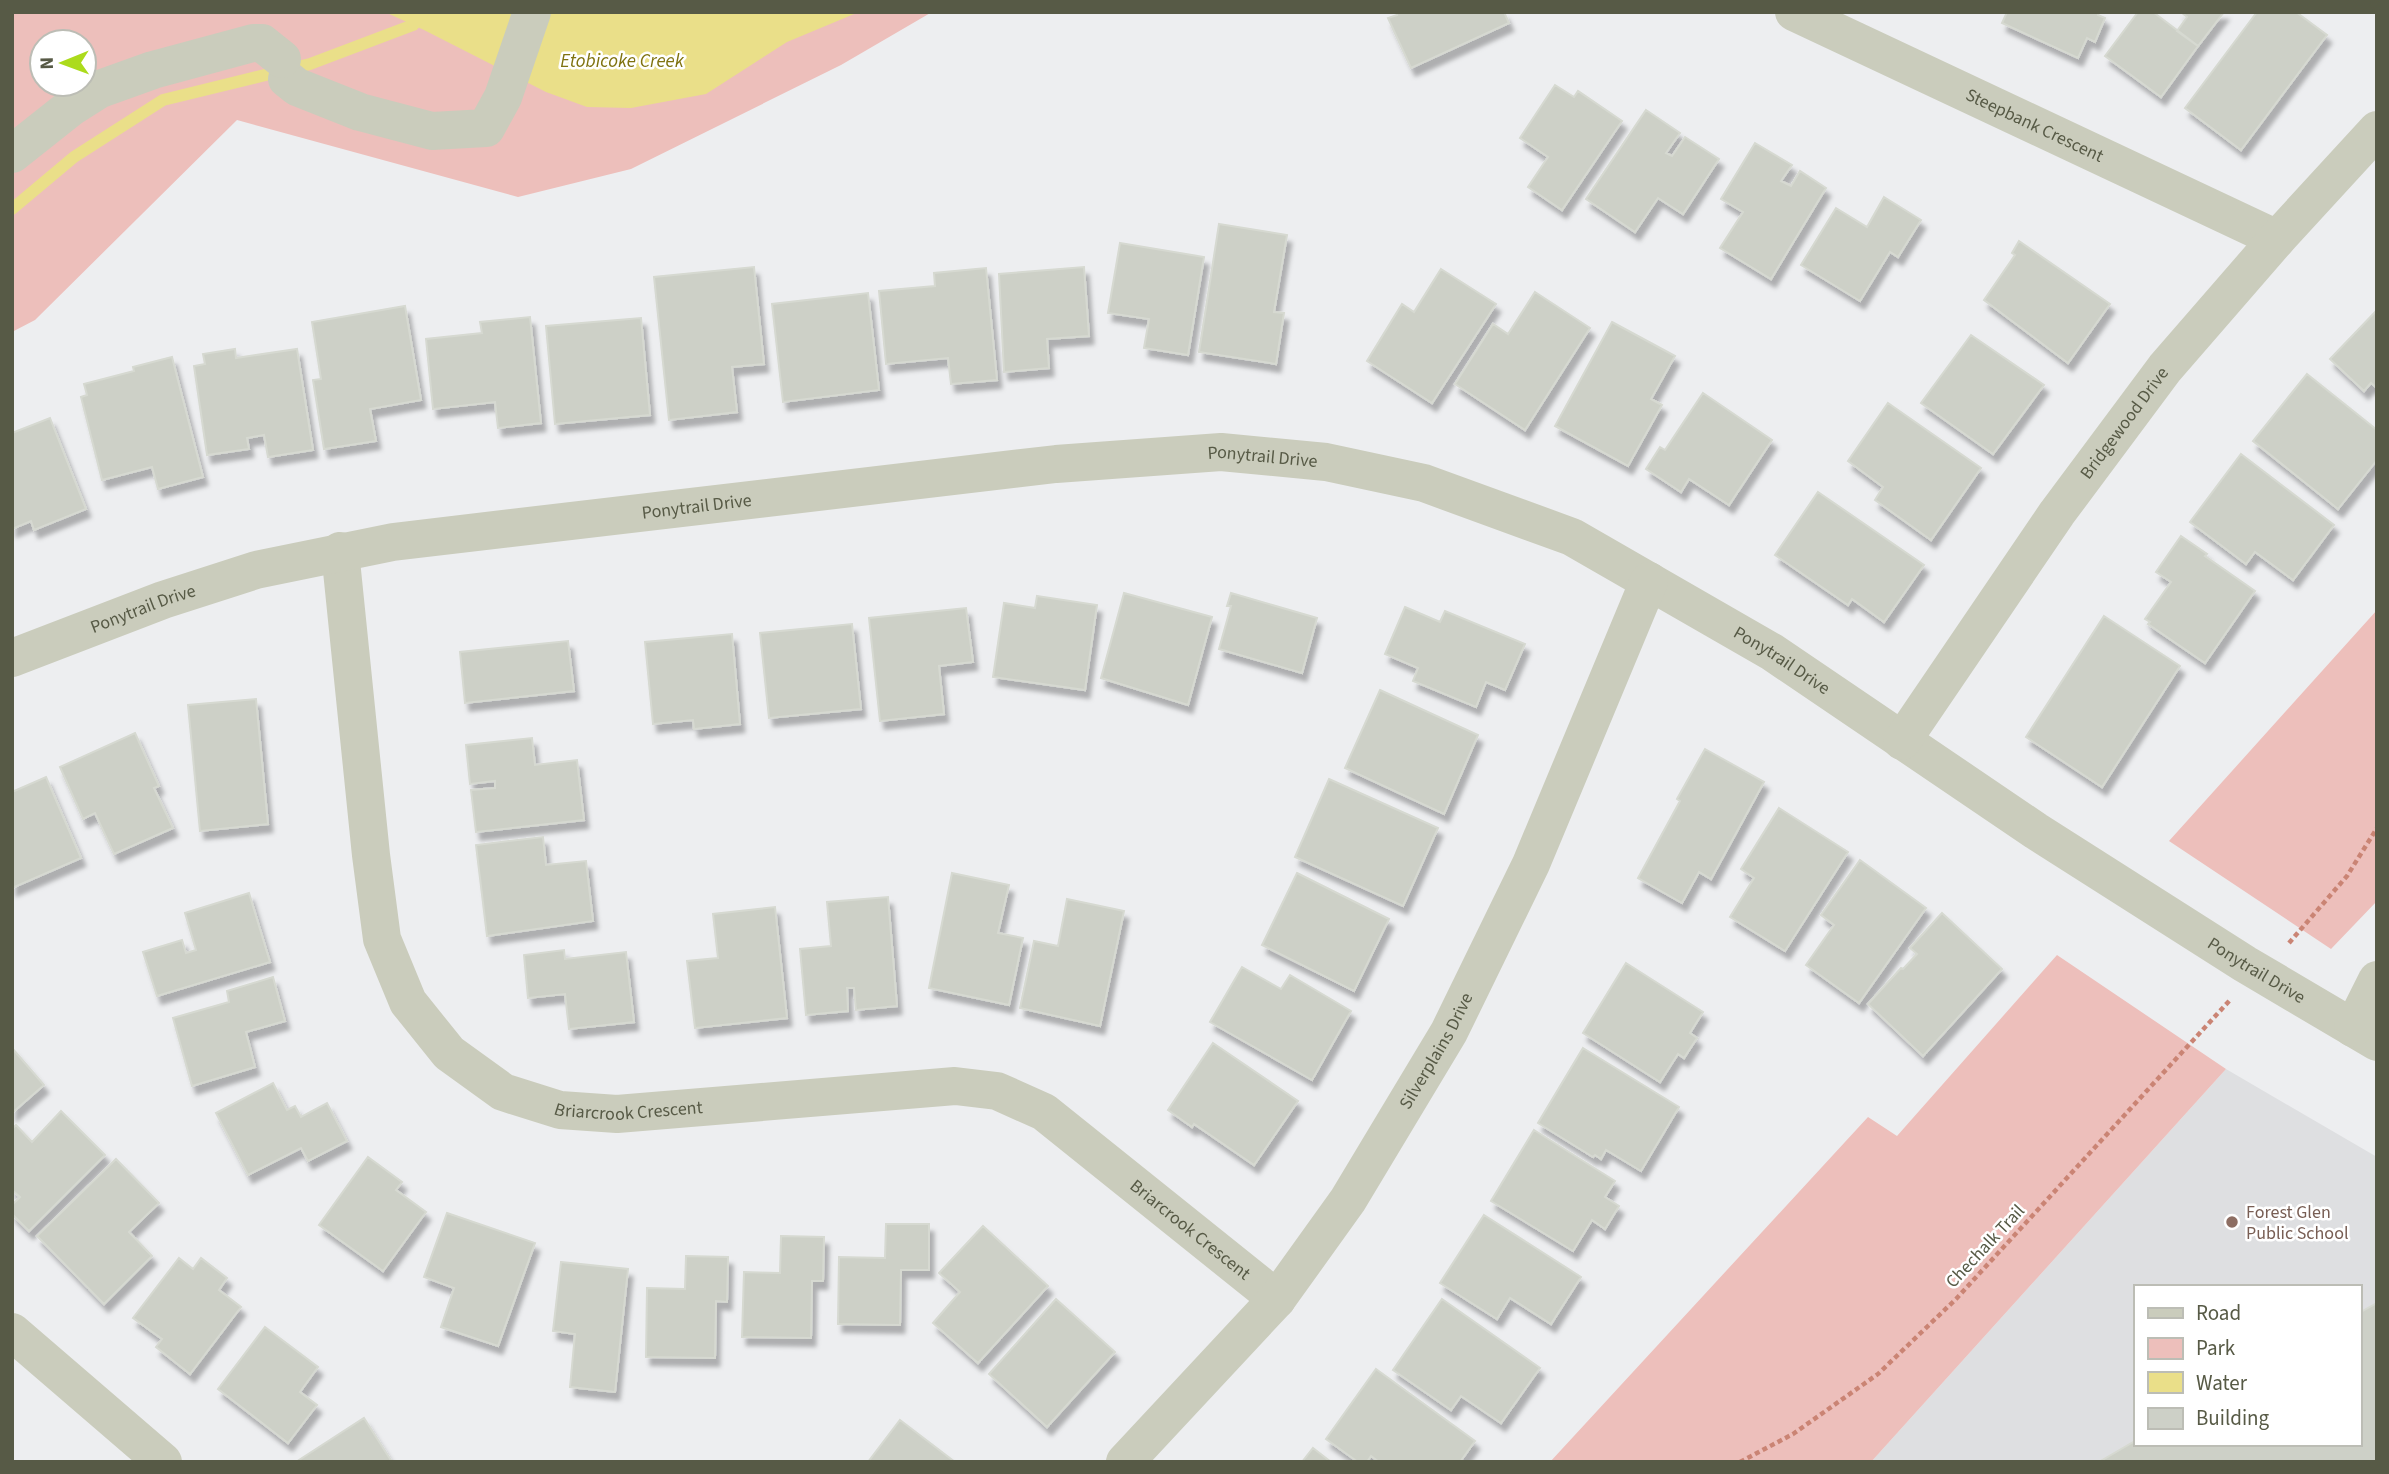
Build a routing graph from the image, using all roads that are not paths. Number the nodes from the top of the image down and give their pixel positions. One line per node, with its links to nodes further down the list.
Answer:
1 (532, 12): 4 (street)
2 (1794, 12): 5 (street, Steepbank Crescent)
3 (2377, 130): 5 (street, Bridgewood Drive)
4 (12, 154)
5 (2277, 239): 9 (street, Bridgewood Drive)
6 (340, 551): 7 (street, Ponytrail Drive); 8 (street, Ponytrail Drive); 12 (street, Briarcrook Crescent)
7 (1649, 581): 9 (street, Ponytrail Drive); 12 (street, Silverplains Drive)
8 (12, 658)
9 (1902, 741): 11 (street, Ponytrail Drive)
10 (2377, 980): 11 (street)
11 (2365, 1035)
12 (1278, 1299): 15 (street, Silverplains Drive)
13 (12, 1332): 14 (street)
14 (163, 1462)
15 (1125, 1462)

